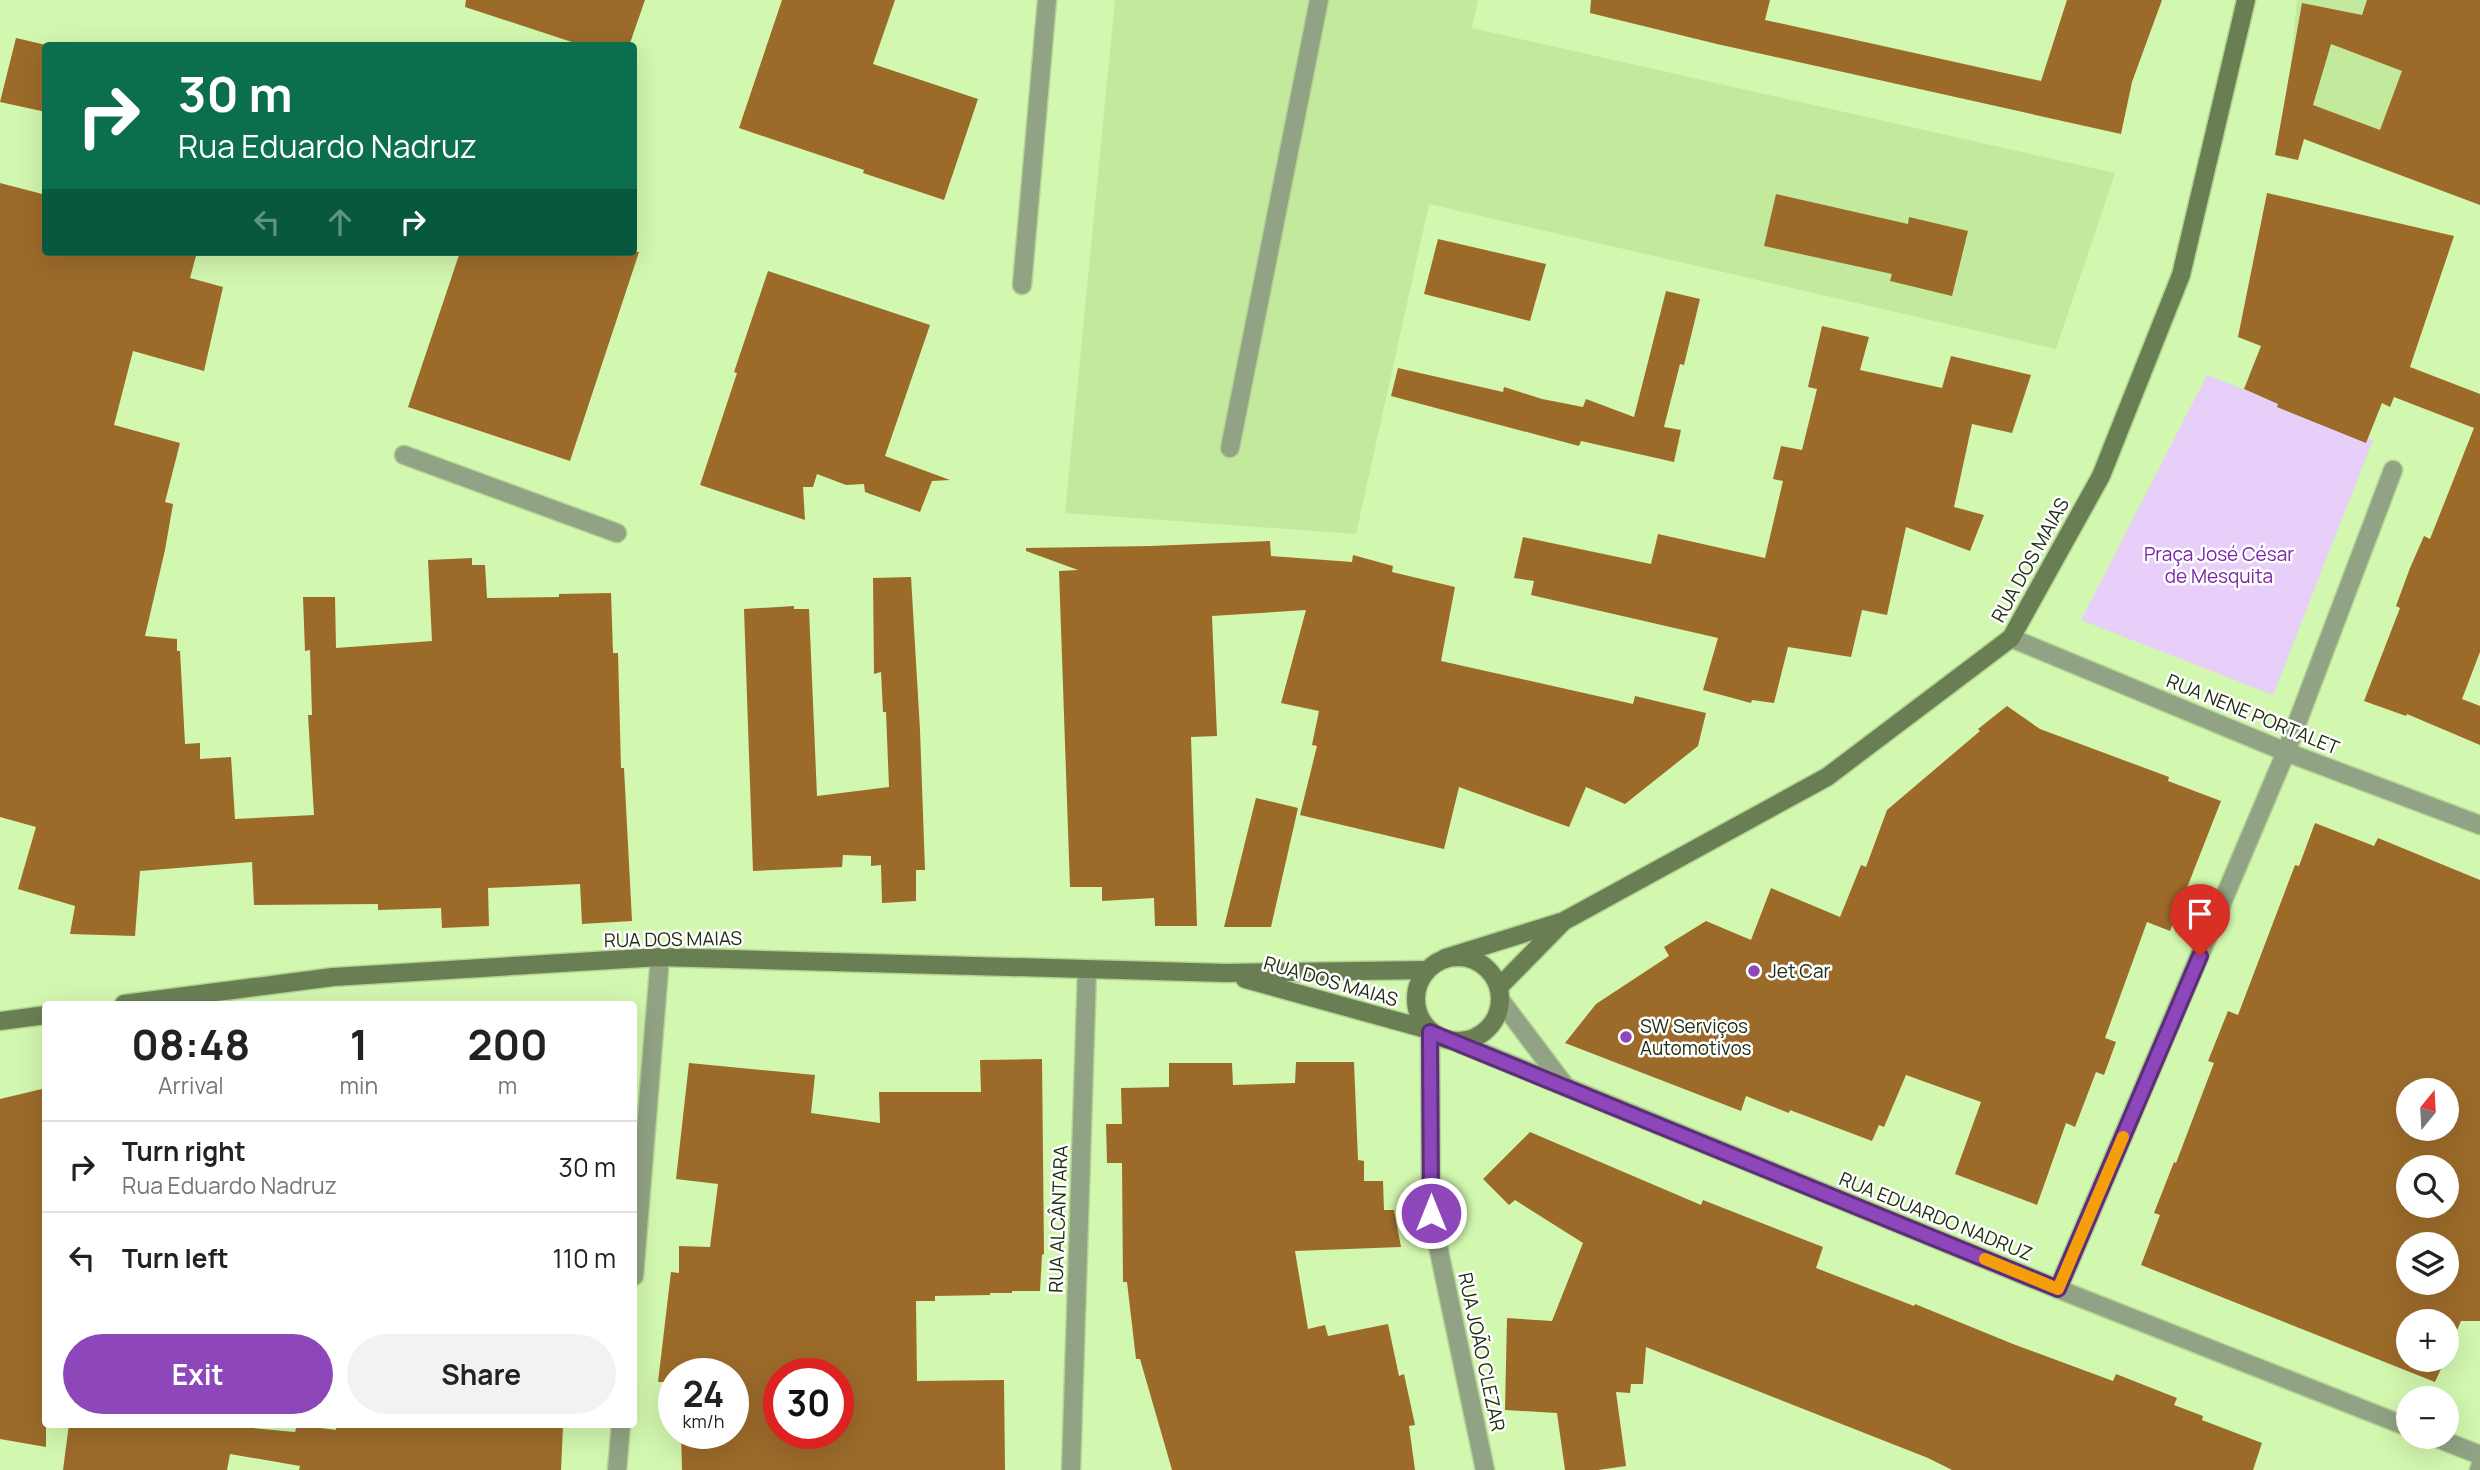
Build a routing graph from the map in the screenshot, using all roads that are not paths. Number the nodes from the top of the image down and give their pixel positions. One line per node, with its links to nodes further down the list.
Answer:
1 (1047, 0): 4 (street)
2 (1319, 0): 5 (street)
3 (2246, 0): 9 (main road, RUA DOS MAIAS)
4 (1022, 285)
5 (1230, 448)
6 (404, 454): 8 (street)
7 (2393, 470): 10 (street)
8 (617, 533)
9 (2011, 638): 10 (street, RUA NENE PORTALET); 12 (main road, RUA DOS MAIAS)
10 (2287, 752): 11 (street, RUA NENE PORTALET); 26 (street)
11 (2480, 825)
12 (1564, 921): 14 (main road, RUA DOS MAIAS); 18 (main road, RUA DOS MAIAS)
13 (660, 957): 15 (main road, RUA DOS MAIAS); 19 (main road, RUA DOS MAIAS); 25 (street)
14 (1445, 958): 16 (main road); 18 (main road)
15 (1087, 970): 17 (main road, RUA DOS MAIAS); 32 (street, RUA ALCÂNTARA)
16 (1426, 970): 17 (main road, RUA DOS MAIAS); 22 (main road)
17 (1225, 973): 22 (main road, RUA DOS MAIAS)
18 (1500, 994): 23 (main road); 24 (street)
19 (147, 1001)
20 (42, 1016): 21 (main road)
21 (3, 1022)
22 (1428, 1031): 23 (main road); 33 (street, RUA JOÃO CLEZAR)
23 (1459, 1043): 24 (street, RUA EDUARDO NADRUZ)
24 (1566, 1087): 26 (street, RUA EDUARDO NADRUZ)
25 (637, 1239)
26 (2058, 1289): 27 (street, RUA EDUARDO NADRUZ)
27 (2396, 1422)
28 (621, 1428): 31 (street)
29 (2459, 1447): 30 (street)
30 (2480, 1455)
31 (617, 1470)
32 (1071, 1470)
33 (1485, 1470)

